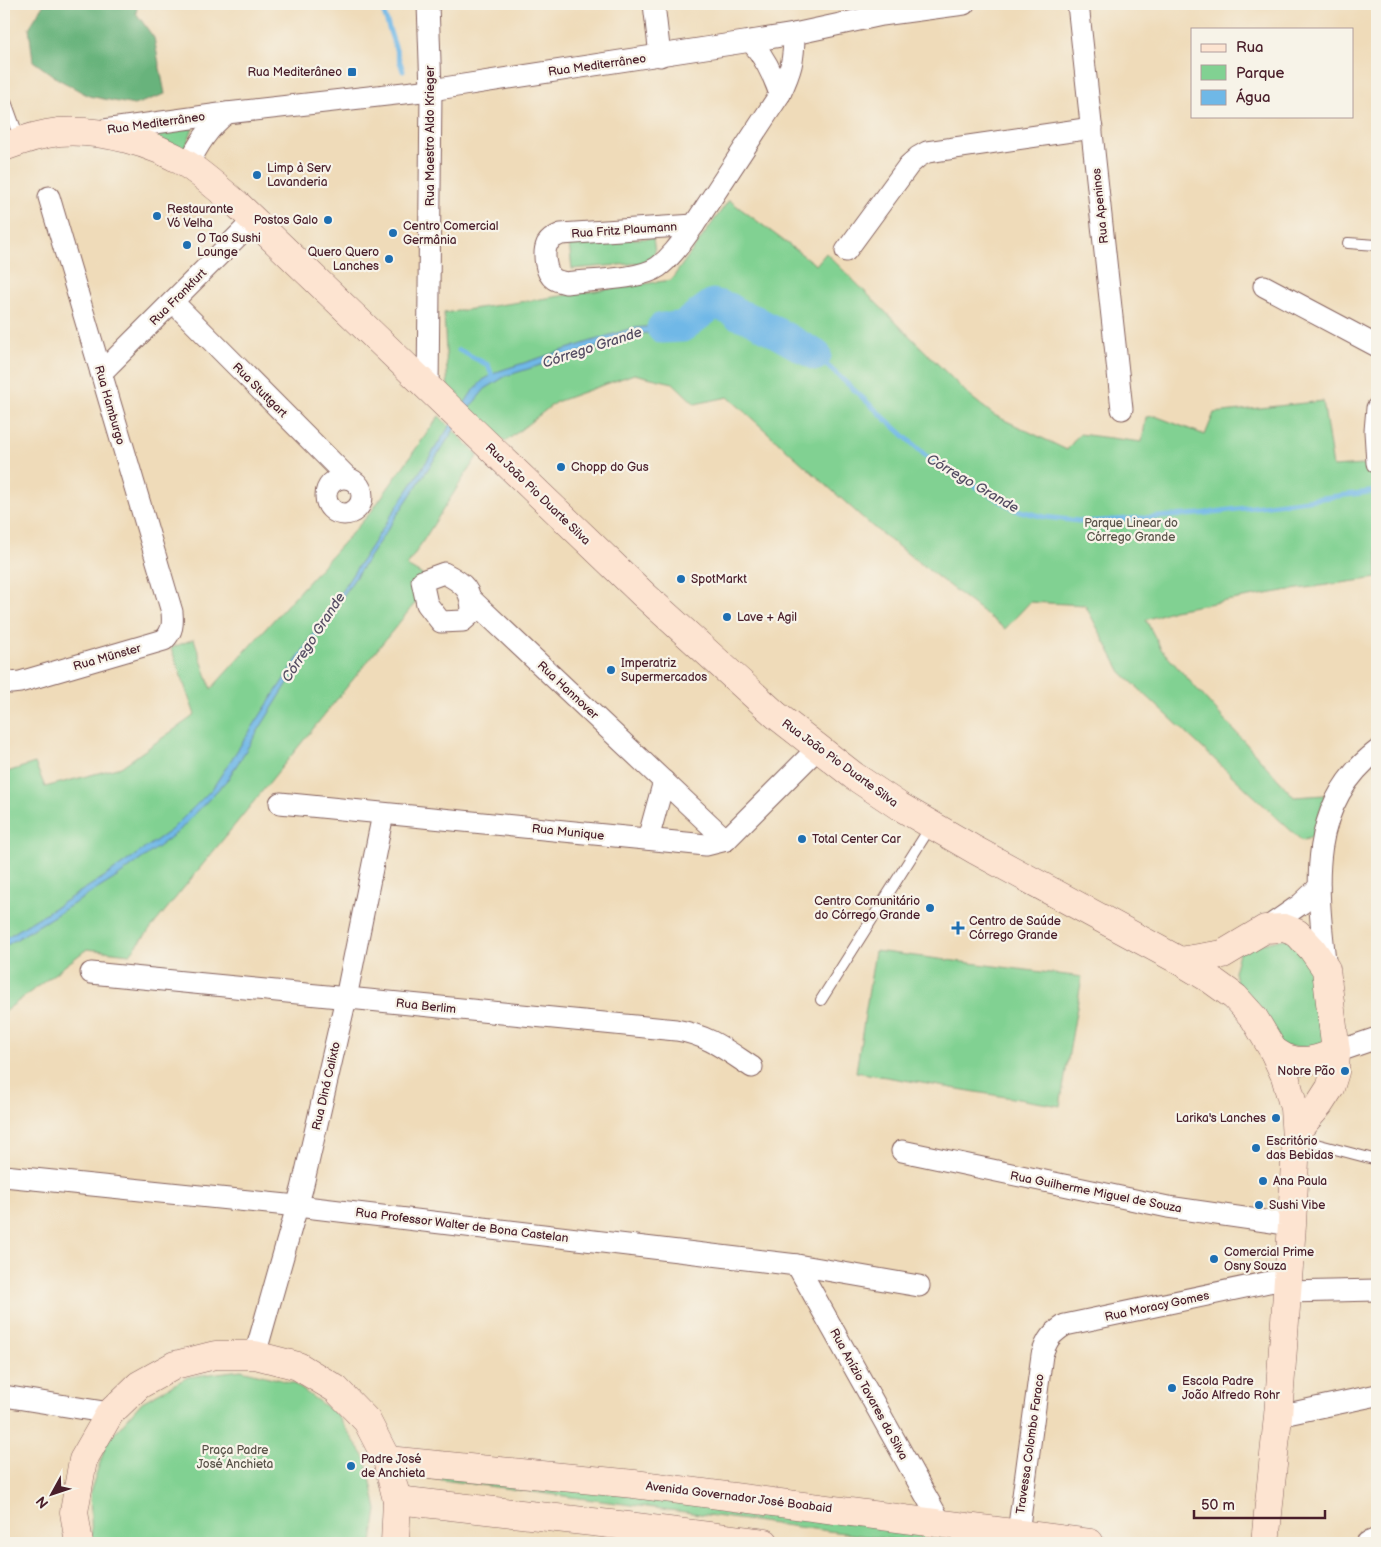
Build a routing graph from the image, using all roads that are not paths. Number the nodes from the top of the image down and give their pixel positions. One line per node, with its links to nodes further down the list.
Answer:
1 (428, 4): 9 (street, Rua Maestro Aldo Krieger)
2 (654, 4): 8 (street)
3 (964, 4): 5 (street, Rua Mediterrâneo)
4 (1078, 4): 13 (street, Rua Apeninos)
5 (881, 10): 6 (street, Rua Mediterrâneo)
6 (794, 34): 7 (street, Rua Mediterrâneo); 10 (street, Rua Fritz Plaumann)
7 (751, 41): 8 (street, Rua Mediterrâneo); 10 (street)
8 (660, 56): 9 (street, Rua Mediterrâneo)
9 (431, 90): 12 (street, Rua Mediterrâneo); 27 (street, Rua Maestro Aldo Krieger)
10 (780, 94): 19 (street, Rua Fritz Plaumann)
11 (4, 96): 15 (lane)
12 (227, 113): 14 (street, Rua Mediterrâneo); 16 (street, Rua Mediterrâneo)
13 (1092, 128): 22 (street); 28 (street, Rua Apeninos)
14 (86, 132): 15 (main road, Rua João Pio Duarte Silva); 16 (main road, Rua João Pio Duarte Silva)
15 (12, 144)
16 (188, 165): 18 (main road, Rua João Pio Duarte Silva)
17 (49, 197): 26 (street, Rua Hamburgo)
18 (254, 220): 24 (street, Rua Frankfurt); 27 (main road, Rua João Pio Duarte Silva)
19 (694, 225): 19 (street, Rua Fritz Plaumann)
20 (1348, 243): 21 (lane)
21 (1377, 245)
22 (846, 251)
23 (1264, 286): 25 (street)
24 (173, 302): 26 (street, Rua Frankfurt); 31 (street, Rua Stuttgart)
25 (1377, 346)
26 (101, 373): 33 (street, Rua Hamburgo)
27 (428, 388): 35 (main road, Rua João Pio Duarte Silva)
28 (1122, 408)
29 (1377, 408): 30 (street)
30 (1377, 461)
31 (348, 478)
32 (472, 600): 37 (street, Rua Hannover)
33 (172, 612): 34 (street, Rua Münster)
34 (12, 681)
35 (818, 748): 40 (main road, Rua João Pio Duarte Silva); 42 (street)
36 (1377, 751): 43 (street)
37 (664, 781): 41 (street); 42 (street, Rua Hannover)
38 (280, 803): 39 (street, Rua Munique)
39 (383, 814): 41 (street, Rua Munique); 50 (street, Rua Diná Calixto)
40 (931, 826): 46 (main road, Rua João Pio Duarte Silva); 51 (lane)
41 (648, 839): 42 (street, Rua Munique)
42 (726, 840)
43 (1319, 887): 44 (street); 47 (street)
44 (1265, 929): 45 (main road); 47 (main road)
45 (1236, 946): 46 (main road); 49 (main road)
46 (1180, 961): 49 (main road, Rua João Pio Duarte Silva)
47 (1326, 969): 54 (main road)
48 (91, 973): 50 (street, Rua Berlim)
49 (1231, 994): 53 (main road, Rua João Pio Duarte Silva)
50 (346, 998): 55 (street, Rua Berlim); 60 (street, Rua Diná Calixto)
51 (821, 1000)
52 (1377, 1038): 54 (street)
53 (1273, 1050): 54 (main road); 56 (main road, Rua João Pio Duarte Silva)
54 (1336, 1052): 56 (main road)
55 (752, 1067)
56 (1296, 1136): 58 (lane); 61 (main road, Rua João Pio Duarte Silva)
57 (902, 1151): 61 (street, Rua Guilherme Miguel de Souza)
58 (1377, 1160)
59 (4, 1176): 60 (street, Rua Professor Walter de Bona Castelan)
60 (298, 1206): 62 (street, Rua Professor Walter de Bona Castelan); 66 (street, Rua Diná Calixto)
61 (1292, 1225): 63 (main road, Rua João Pio Duarte Silva)
62 (797, 1265): 64 (street, Rua Professor Walter de Bona Castelan); 75 (street, Rua Anízio Tavares da Silva)
63 (1287, 1285): 65 (street, Rua Moracy Gomes); 67 (street, Rua Moracy Gomes); 71 (main road, Rua João Pio Duarte Silva)
64 (918, 1286)
65 (1377, 1290)
66 (256, 1355): 70 (main road); 72 (main road)
67 (1042, 1355): 77 (street, Travessa Colombo Faraco)
68 (1377, 1395): 71 (street)
69 (4, 1396): 70 (street)
70 (110, 1413): 79 (main road)
71 (1278, 1416): 83 (main road, Rua João Pio Duarte Silva)
72 (387, 1460): 73 (main road, Avenida Governador José Boabaid); 74 (main road)
73 (634, 1484): 75 (main road, Avenida Governador José Boabaid); 76 (main road)
74 (396, 1500): 76 (main road); 80 (main road)
75 (941, 1522): 77 (main road, Avenida Governador José Boabaid)
76 (628, 1526): 81 (main road)
77 (1018, 1533): 82 (main road, Avenida Governador José Boabaid)
78 (1377, 1539): 84 (street)
79 (79, 1543)
80 (395, 1543)
81 (765, 1543)
82 (1090, 1543)
83 (1265, 1543)
84 (1367, 1543)

